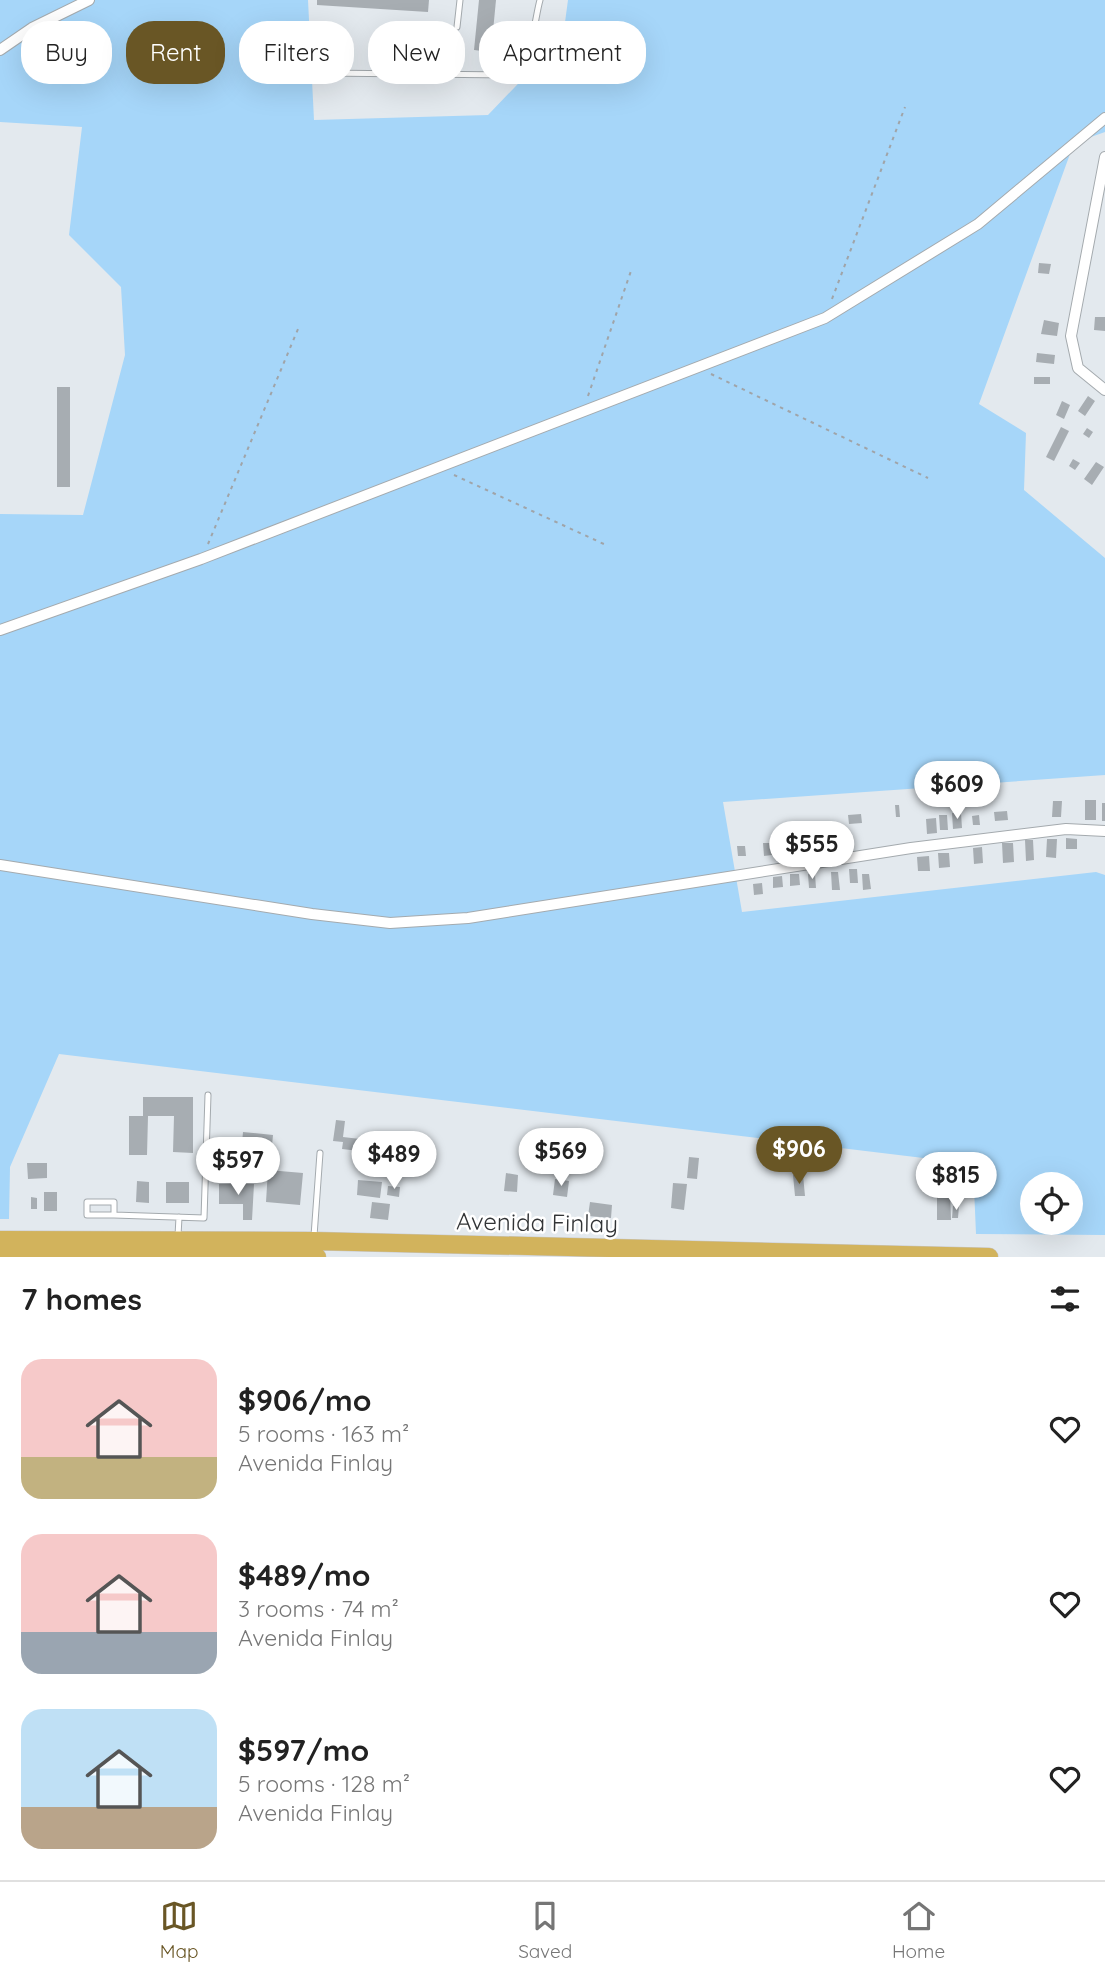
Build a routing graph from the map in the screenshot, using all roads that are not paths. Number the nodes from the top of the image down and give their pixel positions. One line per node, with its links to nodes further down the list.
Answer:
1 (89, 0): 5 (street)
2 (460, 0): 4 (lane)
3 (540, 0): 6 (lane)
4 (458, 21)
5 (0, 50)
6 (354, 73)
7 (1105, 118): 10 (street)
8 (1105, 158): 9 (street)
9 (1105, 390)
10 (0, 631)
11 (1105, 831): 12 (street)
12 (0, 866)
13 (208, 1095): 15 (lane)
14 (320, 1153): 21 (lane)
15 (205, 1172): 16 (lane); 18 (lane)
16 (236, 1172)
17 (114, 1215): 17 (lane); 18 (lane)
18 (179, 1217): 20 (lane)
19 (0, 1240): 20 (highway, Avenida Finlay)
20 (178, 1248): 21 (highway, Avenida Finlay); 22 (highway, Avenida Finlay)
21 (315, 1252): 23 (highway, Avenida Finlay)
22 (0, 1256)
23 (951, 1257): 24 (highway, Avenida Finlay)
24 (989, 1257)

